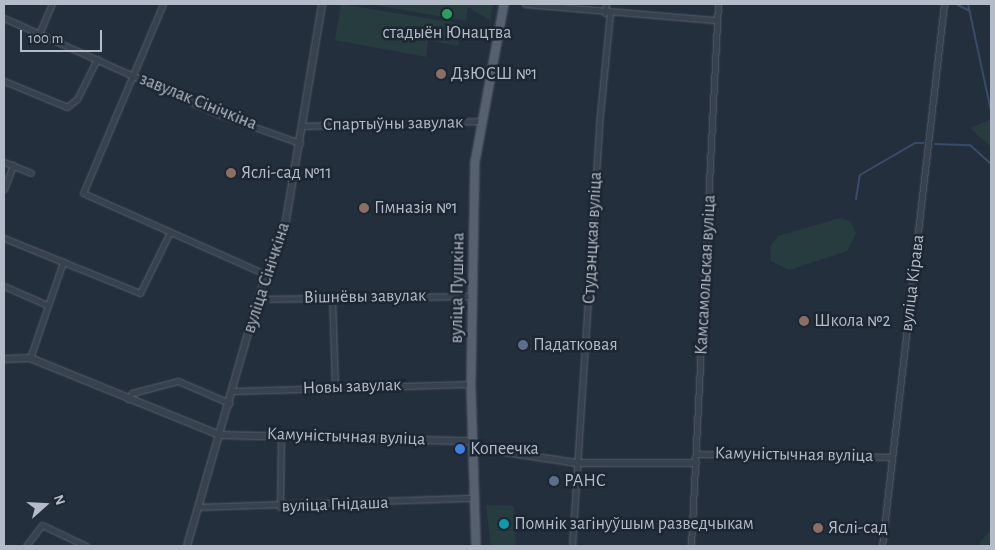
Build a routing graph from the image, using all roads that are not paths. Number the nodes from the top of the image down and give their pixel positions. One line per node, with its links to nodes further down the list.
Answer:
1 (52, 4): 12 (street)
2 (163, 4): 14 (street)
3 (322, 4): 17 (street, вуліца Сінічкіна)
4 (504, 4): 16 (main road, вуліца Пушкіна)
5 (525, 4): 9 (street)
6 (606, 4): 9 (street, Студэнцкая вуліца)
7 (718, 4): 11 (street, Камсамольская вуліца)
8 (944, 4): 43 (street, вуліца Кірава)
9 (608, 13): 11 (street); 44 (street, Студэнцкая вуліца)
10 (4, 18): 12 (street, завулак Сінічкіна)
11 (717, 20): 42 (street, Камсамольская вуліца)
12 (39, 34): 13 (street, завулак Сінічкіна)
13 (97, 59): 14 (street, завулак Сінічкіна); 15 (street)
14 (131, 75): 18 (street, завулак Сінічкіна); 23 (street)
15 (4, 82)
16 (482, 122): 17 (street, Спартыўны завулак); 29 (main road, вуліца Пушкіна)
17 (303, 126): 18 (street, вуліца Сінічкіна)
18 (301, 143): 26 (street, вуліца Сінічкіна)
19 (4, 162): 20 (street)
20 (13, 166): 21 (street); 22 (street)
21 (31, 173)
22 (4, 189)
23 (170, 232): 25 (street); 26 (street)
24 (4, 238): 25 (street)
25 (63, 262): 31 (street)
26 (267, 275): 30 (street, вуліца Сінічкіна)
27 (4, 286): 31 (street)
28 (332, 296): 29 (street, Вішнёвы завулак); 30 (street, Вішнёвы завулак); 35 (street)
29 (472, 296): 34 (main road, вуліца Пушкіна)
30 (258, 299): 36 (street, вуліца Сінічкіна)
31 (47, 305): 32 (street)
32 (30, 358): 33 (street); 37 (street)
33 (4, 359)
34 (471, 384): 35 (street, Новы завулак); 41 (main road, вуліца Пушкіна)
35 (335, 388): 36 (street, Новы завулак)
36 (234, 391): 38 (street, вуліца Сінічкіна)
37 (128, 399): 38 (street); 40 (street)
38 (229, 403): 40 (street, вуліца Сінічкіна)
39 (281, 434): 40 (street, Камуністычная вуліца); 41 (street, Камуністычная вуліца); 48 (street)
40 (220, 435): 47 (street, вуліца Сінічкіна)
41 (472, 444): 44 (street, Камуністычная вуліца); 46 (main road, вуліца Пушкіна)
42 (696, 454): 43 (street, Камуністычная вуліца); 45 (street, Камсамольская вуліца)
43 (892, 457): 55 (street, вуліца Кірава)
44 (576, 463): 45 (street, Камуністычная вуліца); 53 (street, Студэнцкая вуліца)
45 (696, 463): 54 (street, Камсамольская вуліца)
46 (472, 498): 48 (street, вуліца Гнідаша); 52 (main road, вуліца Пушкіна)
47 (198, 507): 48 (street, вуліца Гнідаша); 51 (street, вуліца Сінічкіна)
48 (280, 507)
49 (26, 546): 50 (street)
50 (86, 546)
51 (187, 546)
52 (476, 546)
53 (572, 546)
54 (691, 546)
55 (882, 546)

